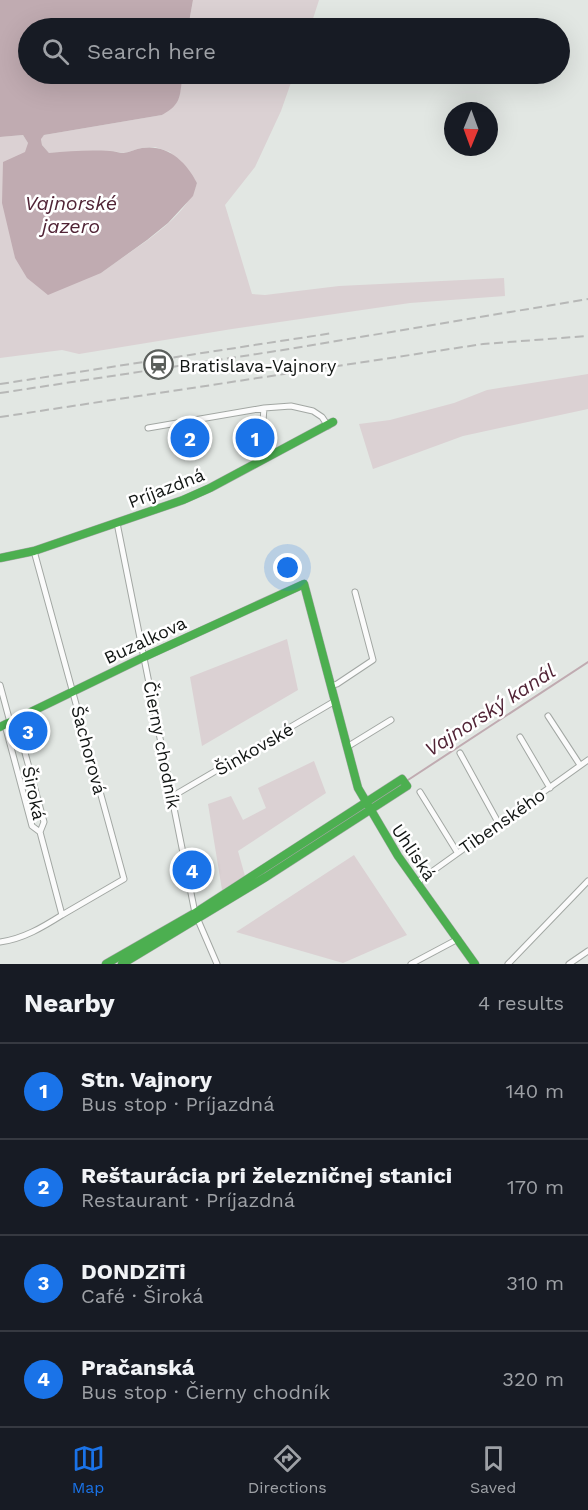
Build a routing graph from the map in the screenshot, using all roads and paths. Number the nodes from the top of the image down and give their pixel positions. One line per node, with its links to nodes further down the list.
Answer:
1 (264, 408): 2 (street); 3 (street); 4 (street)
2 (331, 424): 4 (street, Príjazdná)
3 (148, 428)
4 (260, 460): 5 (street, Príjazdná)
5 (117, 523): 6 (street, Príjazdná); 10 (street, Čierny chodník)
6 (34, 551): 7 (street, Príjazdná); 13 (street, Šachorová)
7 (0, 558)
8 (304, 584): 10 (street, Buzalkova); 12 (street, Uhliská)
9 (355, 592): 12 (street)
10 (144, 657): 13 (street, Buzalkova); 25 (street, Čierny chodník)
11 (0, 685): 17 (street, Široká)
12 (332, 686): 14 (street, Uhliská)
13 (73, 691): 17 (street, Buzalkova); 32 (street, Šachorová)
14 (335, 701): 19 (street, Uhliská); 25 (street, Šinkovské)
15 (548, 716): 22 (street)
16 (391, 720): 19 (street)
17 (8, 723): 28 (street, Široká); 28 (street, Široká)
18 (520, 737): 23 (street)
19 (347, 747): 26 (street, Uhliská)
20 (460, 753): 27 (street)
21 (588, 760): 22 (street, Tibenského)
22 (580, 765): 23 (street, Tibenského)
23 (550, 788): 27 (street, Tibenského)
24 (420, 792): 29 (street)
25 (173, 796): 33 (street, Čierny chodník)
26 (367, 807): 26 (street); 31 (street, Uhliská); 33 (street)
27 (499, 824): 29 (street, Tibenského)
28 (40, 832): 32 (street, Široká)
29 (458, 852): 31 (street, Tibenského)
30 (588, 881): 42 (street)
31 (416, 883): 34 (street, Uhliská)
32 (62, 915): 35 (street)
33 (196, 917): 37 (street); 38 (street); 39 (street, Čierny chodník)
34 (458, 939): 40 (street); 41 (street, Uhliská)
35 (0, 942)
36 (588, 951): 43 (street)
37 (106, 964)
38 (122, 964)
39 (217, 964)
40 (411, 964)
41 (475, 964)
42 (508, 964)
43 (569, 964)

